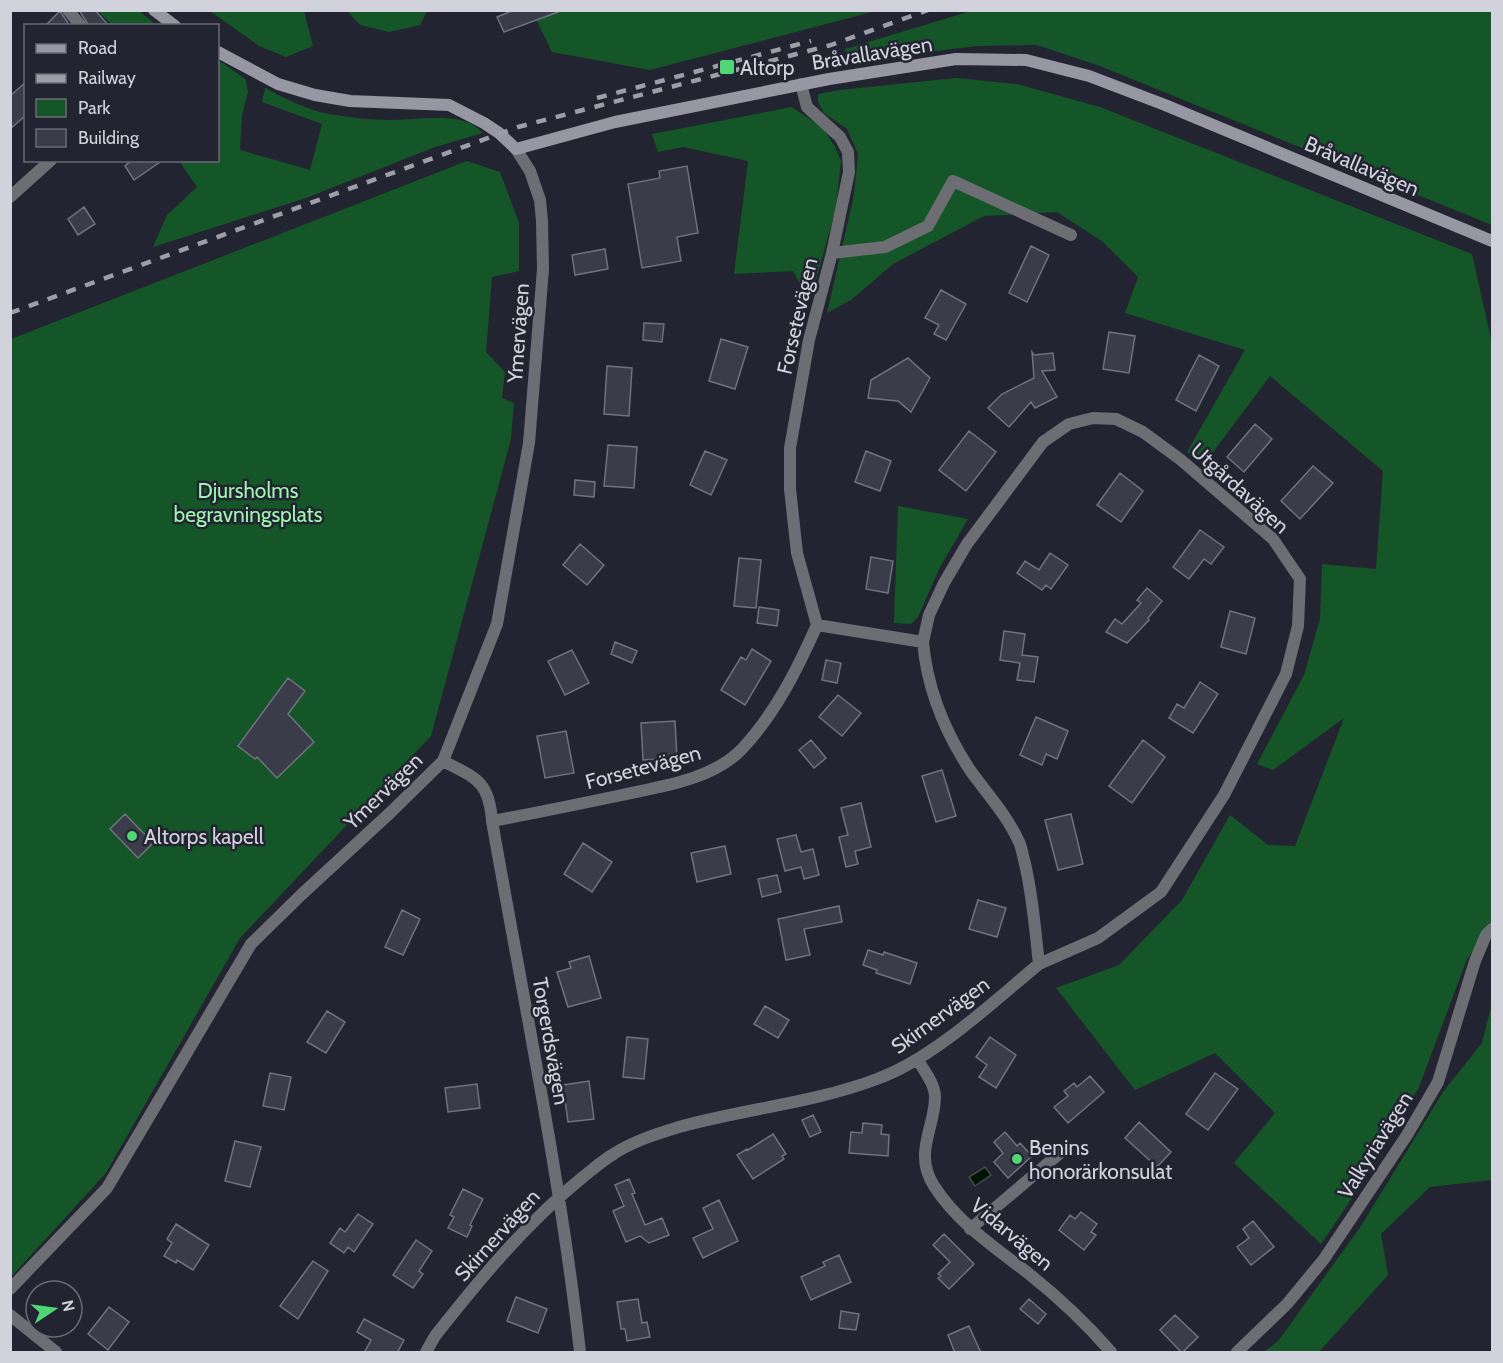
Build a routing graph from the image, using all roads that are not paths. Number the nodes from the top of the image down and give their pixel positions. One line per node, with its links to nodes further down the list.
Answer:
1 (68, 10): 3 (street)
2 (154, 10): 4 (street)
3 (79, 24)
4 (172, 24)
5 (219, 53): 7 (street)
6 (801, 84): 7 (street, Bråvallavägen); 11 (street, Bråvallavägen); 12 (street, Forsetevägen)
7 (516, 148): 15 (street, Ymervägen)
8 (49, 162): 9 (street)
9 (10, 197)
10 (1071, 235): 12 (street, Forsetevägen)
11 (1492, 241)
12 (832, 253): 13 (street, Forsetevägen)
13 (817, 625): 14 (street); 16 (street, Forsetevägen)
14 (924, 642): 18 (street); 18 (street, Utgårdavägen)
15 (443, 761): 16 (street, Torgerdsvägen); 23 (street, Ymervägen)
16 (492, 821): 21 (street, Torgerdsvägen)
17 (1492, 929): 29 (street, Valkyriavägen)
18 (1039, 964): 19 (street, Skirnervägen)
19 (918, 1060): 21 (street, Skirnervägen); 22 (street, Vidarvägen)
20 (1066, 1148): 22 (street)
21 (559, 1197): 26 (street, Skirnervägen); 27 (street, Torgerdsvägen)
22 (970, 1229): 28 (street, Vidarvägen)
23 (10, 1289)
24 (10, 1315): 25 (street)
25 (56, 1353)
26 (426, 1353)
27 (580, 1353)
28 (1111, 1353)
29 (1237, 1353)

